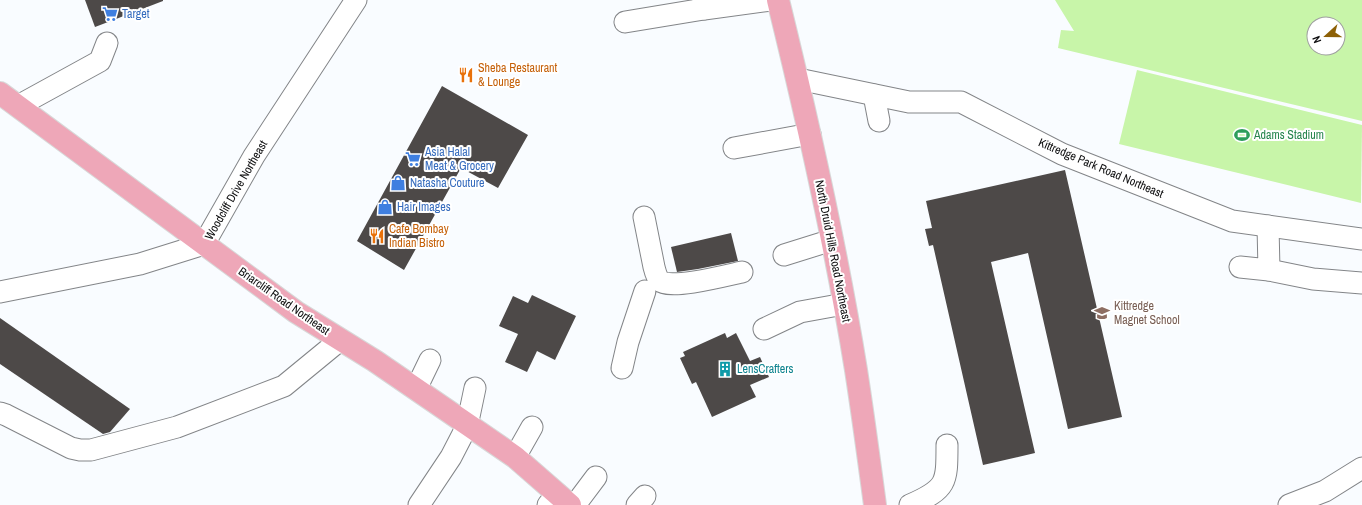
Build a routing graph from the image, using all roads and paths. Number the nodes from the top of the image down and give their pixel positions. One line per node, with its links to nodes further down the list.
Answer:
1 (356, 0): 18 (street, Woodcliff Drive Northeast)
2 (771, 0): 4 (street)
3 (778, 0): 7 (main road, North Druid Hills Road Northeast)
4 (704, 4): 5 (street)
5 (625, 22)
6 (107, 42): 10 (street)
7 (798, 79): 9 (street, Kittredge Park Road Northeast); 12 (main road, North Druid Hills Road Northeast)
8 (0, 93): 10 (main road, Briarcliff Road Northeast)
9 (874, 95): 11 (street); 15 (street, Kittredge Park Road Northeast)
10 (18, 106): 18 (main road, Briarcliff Road Northeast)
11 (879, 121)
12 (810, 134): 13 (street); 17 (main road, North Druid Hills Road Northeast)
13 (734, 148)
14 (644, 218): 22 (street)
15 (1268, 226): 16 (street, Kittredge Park Road Northeast); 21 (street)
16 (1362, 239)
17 (832, 240): 19 (street); 26 (main road, North Druid Hills Road Northeast)
18 (204, 244): 25 (street, Woodcliff Drive Northeast); 28 (main road, Briarcliff Road Northeast)
19 (784, 255)
20 (1240, 267): 21 (street)
21 (1268, 270): 23 (street)
22 (742, 272)
23 (1362, 283)
24 (645, 291): 30 (street)
25 (0, 292)
26 (844, 304): 27 (street); 42 (main road, North Druid Hills Road Northeast)
27 (764, 329)
28 (340, 340): 32 (main road, Briarcliff Road Northeast); 33 (street)
29 (430, 360): 32 (street)
30 (622, 368)
31 (475, 388): 34 (street)
32 (416, 389): 34 (main road, Briarcliff Road Northeast)
33 (0, 413)
34 (467, 426): 37 (main road, Briarcliff Road Northeast); 41 (street)
35 (532, 427): 37 (street)
36 (947, 445): 43 (street)
37 (514, 457): 40 (main road, Briarcliff Road Northeast)
38 (1362, 468): 44 (street)
39 (596, 477): 40 (street)
40 (562, 502)
41 (419, 505)
42 (875, 505)
43 (910, 505)
44 (1289, 505)

